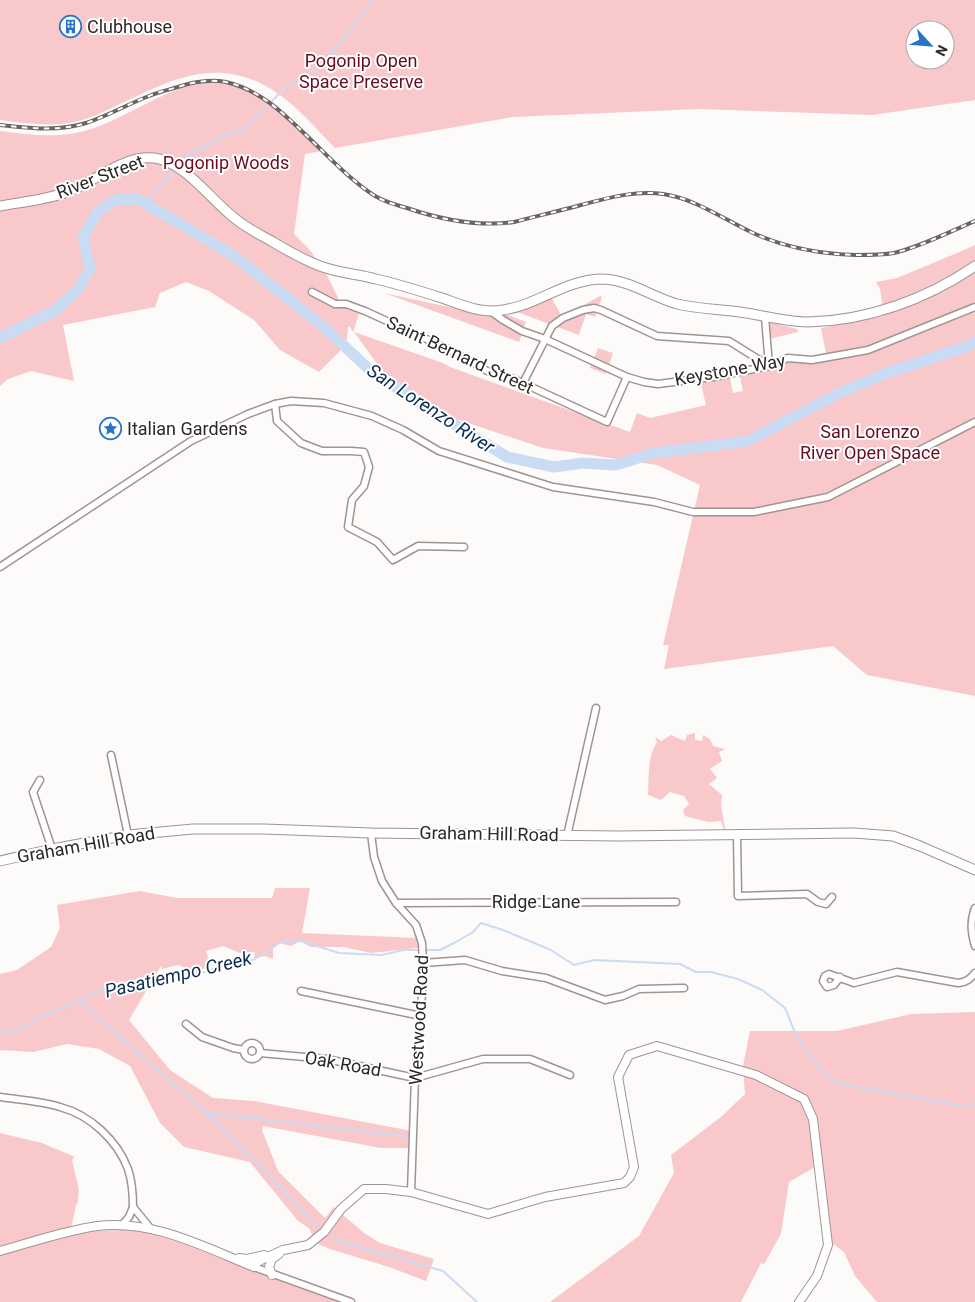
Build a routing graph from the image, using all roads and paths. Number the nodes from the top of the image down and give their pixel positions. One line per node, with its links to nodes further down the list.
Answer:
1 (0, 206): 5 (main road, River Street)
2 (975, 266): 6 (main road)
3 (312, 292): 10 (street, Saint Bernard Street)
4 (975, 307): 8 (street, Keystone Way)
5 (492, 312): 6 (main road); 7 (street, Keystone Way)
6 (765, 316): 8 (street)
7 (545, 339): 8 (street); 9 (street, Keystone Way); 10 (street)
8 (769, 366): 9 (street, Keystone Way)
9 (627, 377): 10 (street, Saint Bernard Street)
10 (523, 383)
11 (275, 404): 12 (street); 13 (street); 14 (street)
12 (975, 422)
13 (464, 547)
14 (0, 567)
15 (596, 708): 20 (street)
16 (111, 755): 19 (street)
17 (40, 780): 22 (street)
18 (371, 832): 19 (main road, Graham Hill Road); 20 (main road, Graham Hill Road); 27 (street, Westwood Road)
19 (128, 835): 22 (main road, Graham Hill Road)
20 (567, 836): 21 (main road, Graham Hill Road)
21 (737, 836): 24 (main road, Graham Hill Road); 25 (street)
22 (52, 849): 23 (main road, Graham Hill Road)
23 (0, 861)
24 (975, 870)
25 (832, 897)
26 (676, 902): 27 (street, Ridge Lane)
27 (396, 903): 30 (street, Westwood Road)
28 (975, 908): 29 (street)
29 (975, 946)
30 (423, 959): 33 (street); 35 (street, Westwood Road)
31 (975, 972): 32 (street)
32 (840, 977)
33 (684, 988)
34 (301, 991): 35 (street)
35 (421, 1016): 40 (street, Westwood Road)
36 (186, 1024): 37 (street, Oak Road)
37 (244, 1050): 38 (street, Oak Road); 38 (street, Oak Road)
38 (260, 1053): 40 (street, Oak Road)
39 (570, 1075): 40 (street, Oak Road)
40 (415, 1078): 42 (street, Westwood Road)
41 (0, 1097): 43 (street)
42 (411, 1192): 47 (street); 52 (street)
43 (133, 1207): 44 (street); 45 (street)
44 (121, 1226): 45 (street); 46 (street)
45 (151, 1229): 48 (street)
46 (0, 1250)
47 (283, 1250): 48 (street); 49 (street); 50 (street)
48 (228, 1257): 49 (street)
49 (254, 1267): 50 (street)
50 (272, 1275): 51 (street)
51 (351, 1302)
52 (800, 1302)

